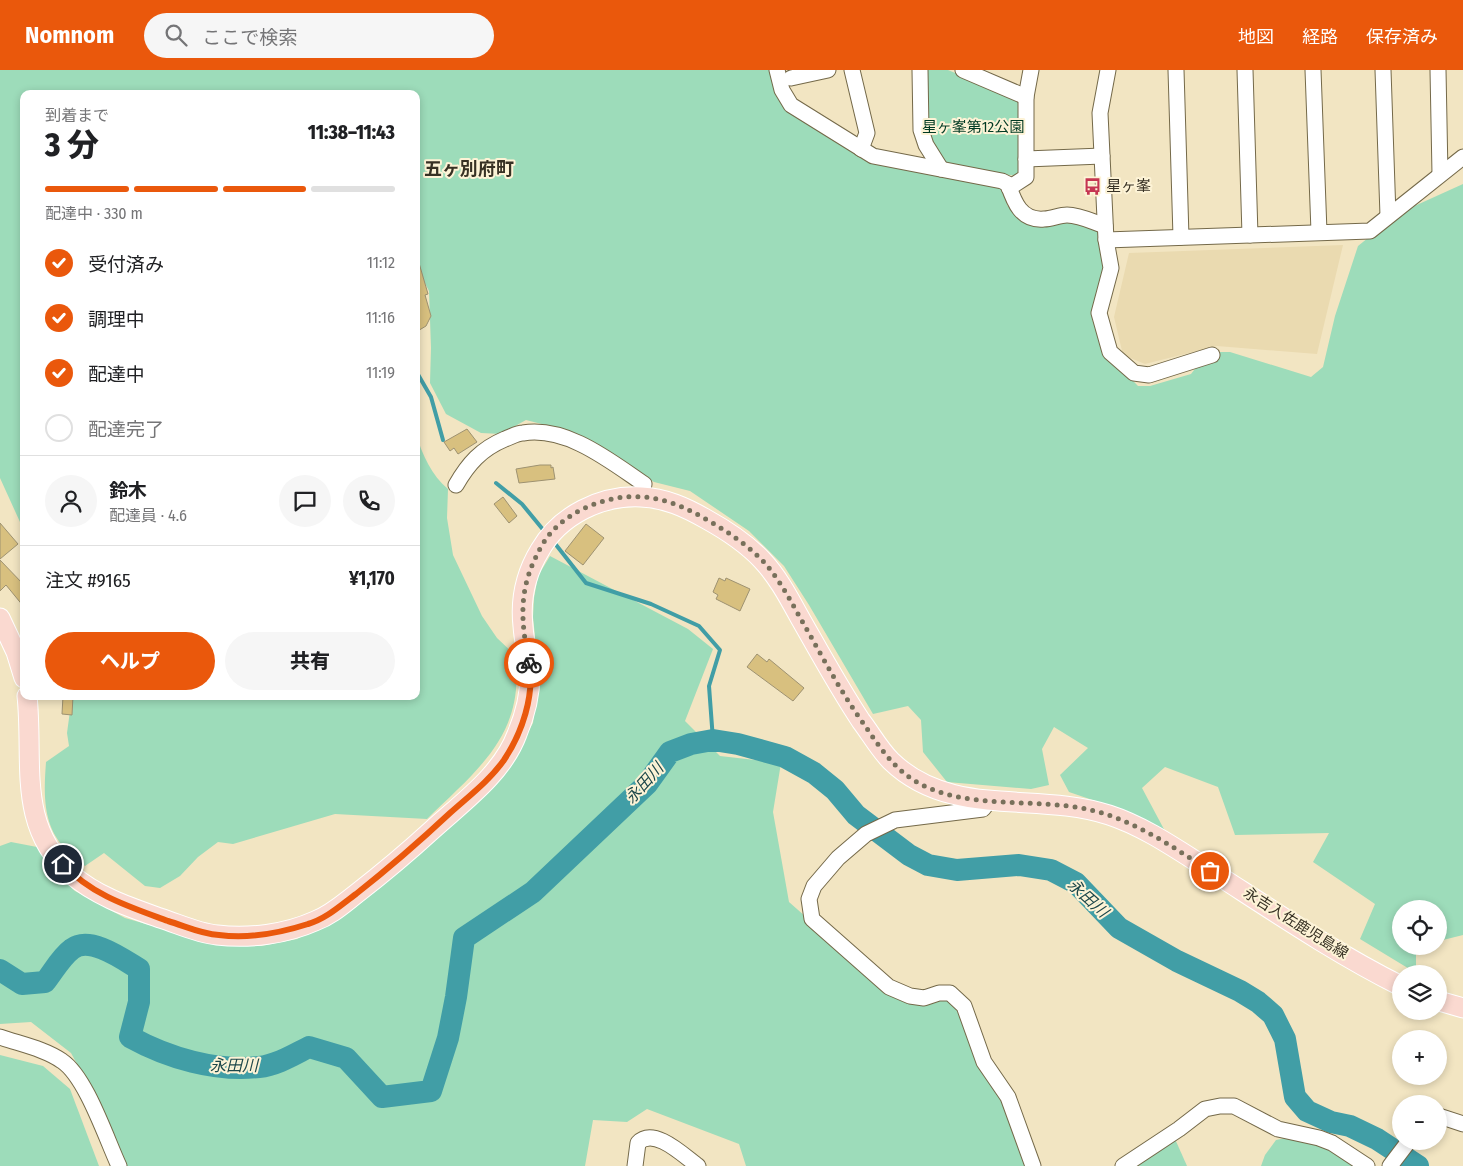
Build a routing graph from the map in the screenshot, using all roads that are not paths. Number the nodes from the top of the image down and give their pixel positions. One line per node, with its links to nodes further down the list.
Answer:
1 (777, 70): 15 (street)
2 (828, 70): 13 (street)
3 (852, 70): 15 (street)
4 (920, 70): 19 (street)
5 (963, 70): 14 (street)
6 (1031, 70): 14 (street)
7 (1108, 70): 16 (street)
8 (1176, 70): 26 (street)
9 (1245, 70): 25 (street)
10 (1313, 70): 23 (street)
11 (1383, 70): 22 (street)
12 (1438, 70): 20 (street)
13 (791, 78)
14 (1026, 97): 18 (street)
15 (860, 148): 19 (street)
16 (1102, 156): 18 (street); 24 (street)
17 (1463, 157): 20 (street)
18 (1026, 159): 21 (street)
19 (940, 169): 21 (street)
20 (1440, 174): 22 (street)
21 (1009, 188): 24 (street)
22 (1388, 216): 23 (street)
23 (1319, 232): 25 (street)
24 (1106, 233): 26 (street); 27 (street)
25 (1250, 235): 26 (street)
26 (1181, 237)
27 (1212, 355)
28 (456, 485): 29 (street)
29 (635, 496): 32 (main road, 永吉入佐鹿児島線); 33 (main road, 永吉入佐鹿児島線)
30 (0, 618): 31 (main road)
31 (20, 665)
32 (27, 700)
33 (989, 801): 34 (main road, 永吉入佐鹿児島線); 44 (street)
34 (1392, 981)
35 (1447, 1003): 36 (main road)
36 (1463, 1008)
37 (0, 1037): 41 (street)
38 (1447, 1119): 39 (street)
39 (1463, 1124)
40 (1402, 1150): 47 (street)
41 (119, 1166)
42 (635, 1166): 43 (street)
43 (698, 1166)
44 (1033, 1166)
45 (1123, 1166): 46 (street)
46 (1367, 1166)
47 (1390, 1166)

